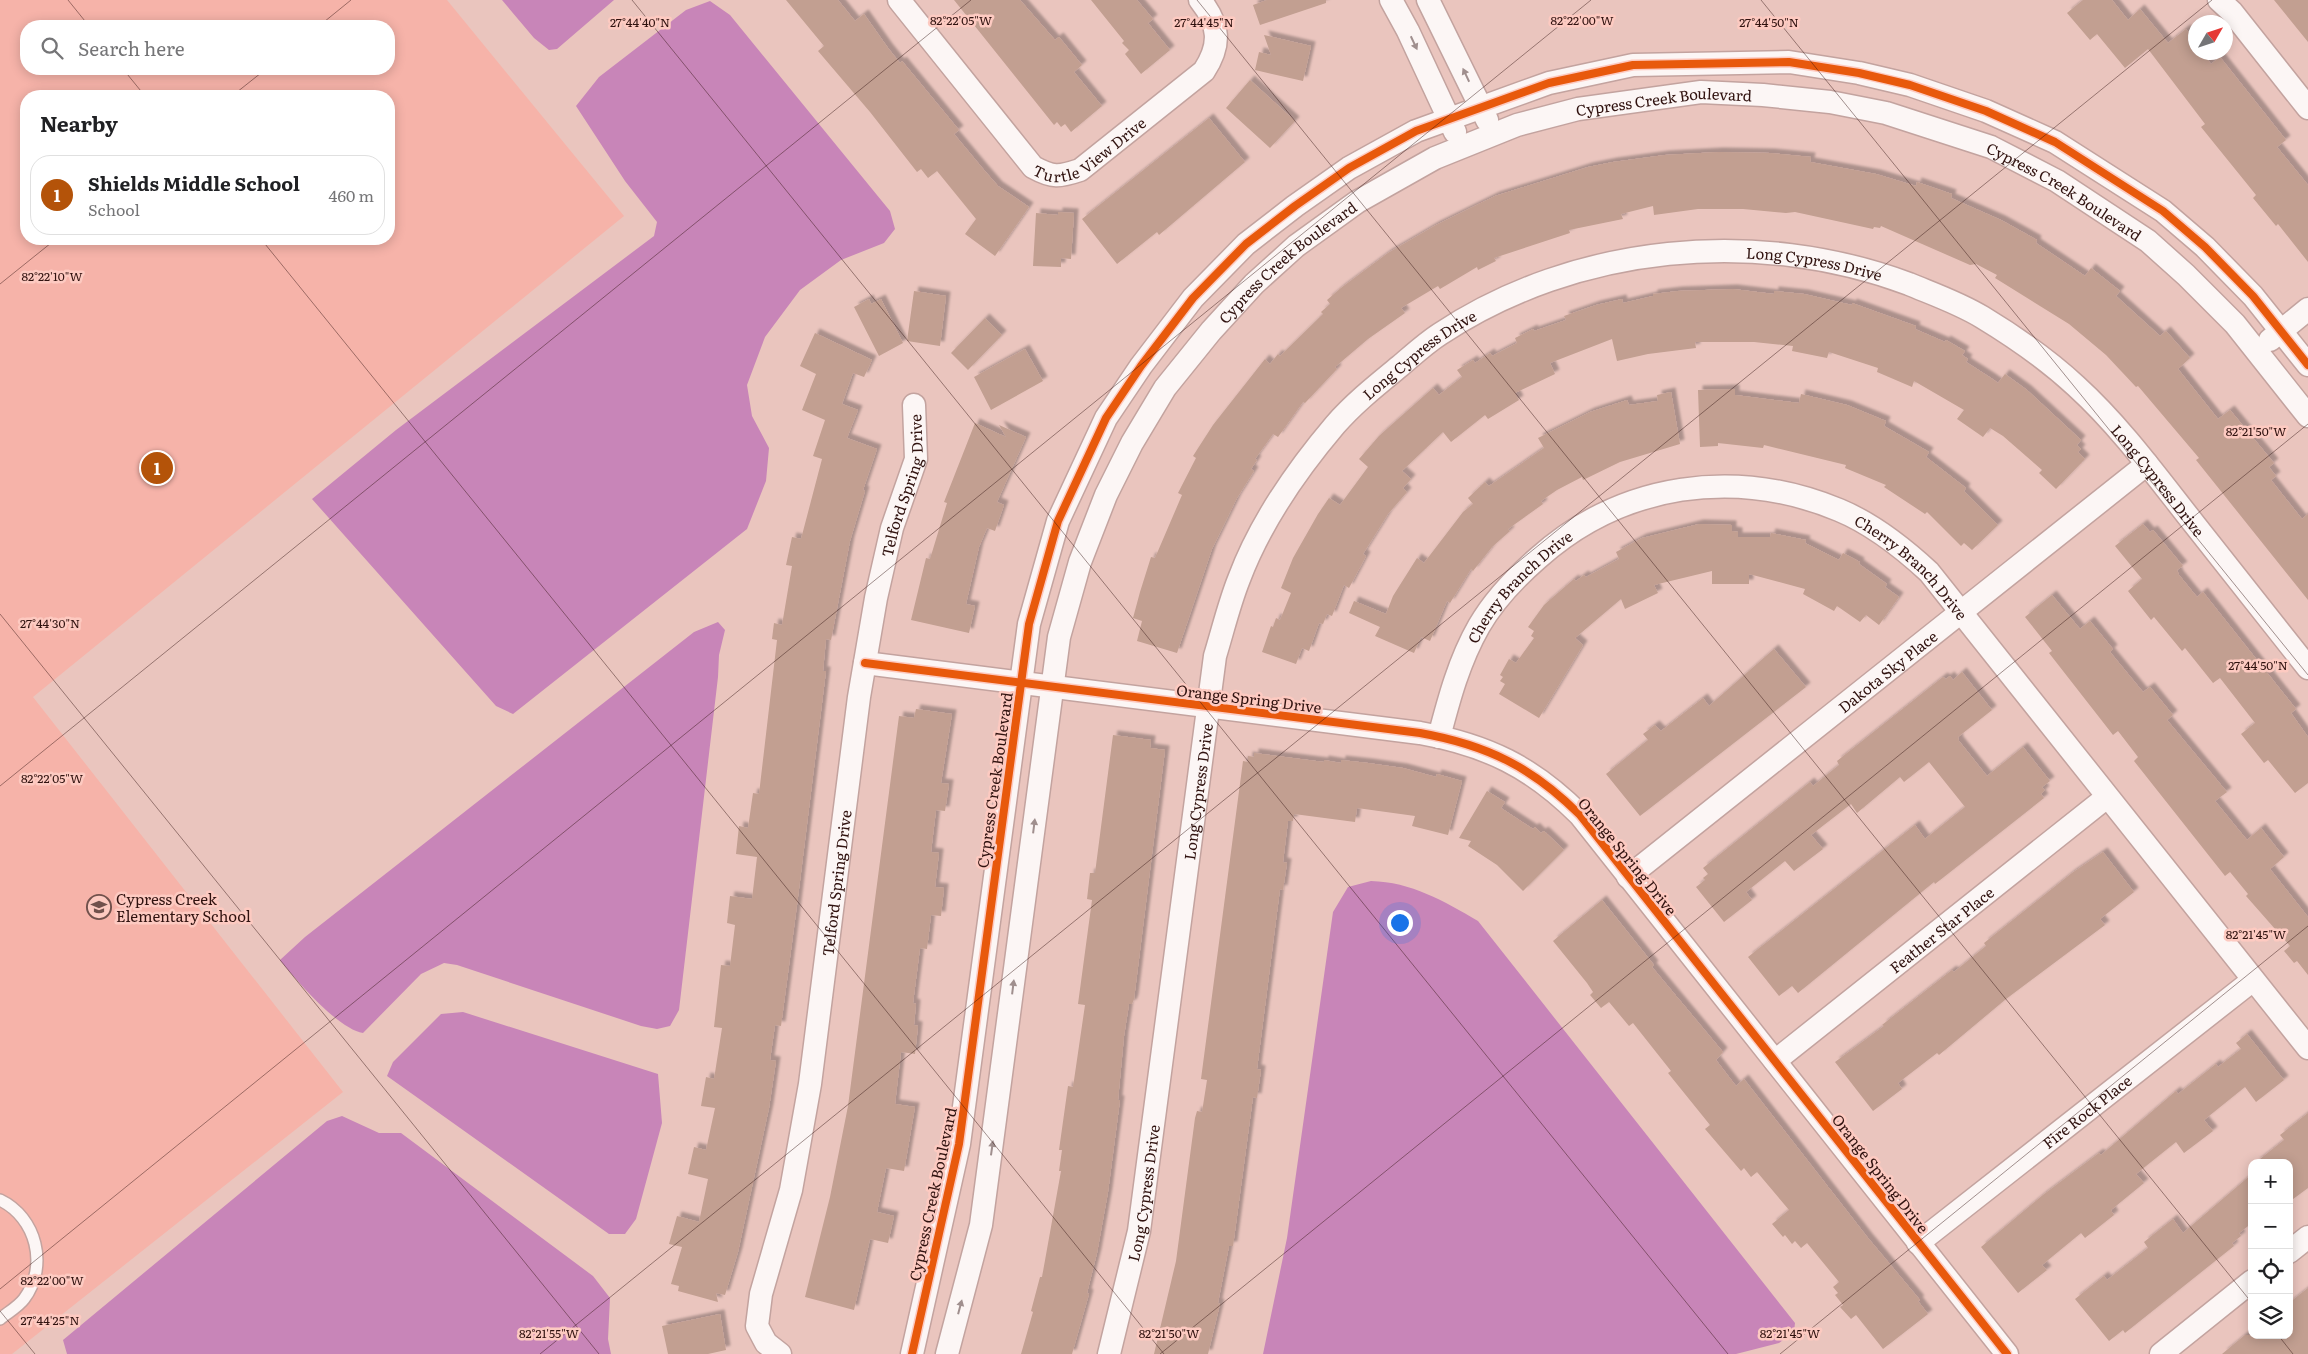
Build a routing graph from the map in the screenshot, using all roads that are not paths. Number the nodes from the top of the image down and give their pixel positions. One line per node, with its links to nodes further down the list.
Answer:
1 (898, 0): 2 (street, Turtle View Drive)
2 (1200, 0)
3 (1391, 0): 8 (street, one-way to 8)
4 (1428, 0): 6 (street, one-way to 4)
5 (2219, 0): 7 (street)
6 (1481, 108): 8 (street, Cypress Creek Boulevard); 9 (street); 12 (street, Cypress Creek Boulevard)
7 (2308, 108)
8 (1449, 119): 10 (street); 21 (street, Cypress Creek Boulevard)
9 (1494, 134): 10 (street, Cypress Creek Boulevard); 13 (street, Cypress Creek Boulevard)
10 (1462, 148): 22 (street, Cypress Creek Boulevard)
11 (2308, 309): 12 (street)
12 (2281, 331): 13 (street); 14 (street, Cypress Creek Boulevard)
13 (2256, 351): 16 (street, Cypress Creek Boulevard)
14 (2308, 365)
15 (914, 405): 19 (street, Telford Spring Drive)
16 (2308, 416)
17 (2147, 464): 18 (street, Dakota Sky Place); 20 (street, Long Cypress Drive); 23 (street, Long Cypress Drive)
18 (1960, 612): 24 (street, Cherry Branch Drive); 25 (street, Cherry Branch Drive); 26 (street, Dakota Sky Place)
19 (865, 663): 21 (street, Orange Spring Drive); 36 (street, Telford Spring Drive)
20 (2308, 668)
21 (1021, 683): 22 (street, Orange Spring Drive); 37 (street, Cypress Creek Boulevard)
22 (1052, 687): 23 (street, Orange Spring Drive); 38 (street, Cypress Creek Boulevard, one-way to 22)
23 (1208, 706): 24 (street, Orange Spring Drive); 39 (street, Long Cypress Drive)
24 (1439, 737): 26 (street, Orange Spring Drive)
25 (2107, 797): 27 (street, Cherry Branch Drive); 29 (street, Feather Star Place)
26 (1628, 877): 29 (street, Orange Spring Drive)
27 (2253, 980): 28 (street, Cherry Branch Drive); 32 (street, Fire Rock Place)
28 (2308, 1048)
29 (1775, 1061): 32 (street, Orange Spring Drive)
30 (0, 1200): 35 (lane)
31 (2308, 1237): 33 (street)
32 (1918, 1242): 40 (street, Orange Spring Drive)
33 (2293, 1249)
34 (2248, 1285): 41 (street)
35 (0, 1319)
36 (780, 1354)
37 (912, 1354)
38 (947, 1354)
39 (1110, 1354)
40 (2007, 1354)
41 (2161, 1354)

